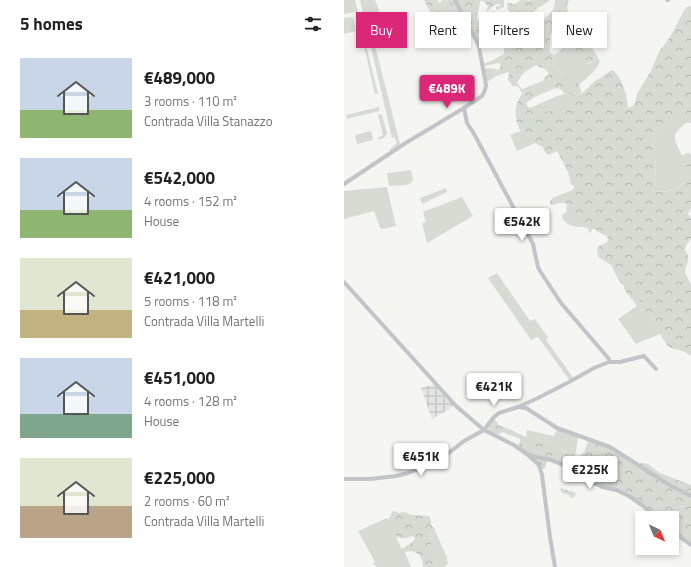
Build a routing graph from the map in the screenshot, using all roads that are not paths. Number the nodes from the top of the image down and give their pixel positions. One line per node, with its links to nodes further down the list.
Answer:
1 (455, 0): 2 (street)
2 (464, 108): 3 (street); 5 (street)
3 (344, 184)
4 (344, 282): 8 (street)
5 (609, 362): 6 (street); 7 (street)
6 (656, 369)
7 (518, 407): 8 (street); 11 (street)
8 (484, 430): 9 (street); 10 (street)
9 (528, 454): 12 (street); 15 (street)
10 (344, 479)
11 (691, 496)
12 (649, 511)
13 (679, 537): 14 (street)
14 (691, 546)
15 (555, 567)

